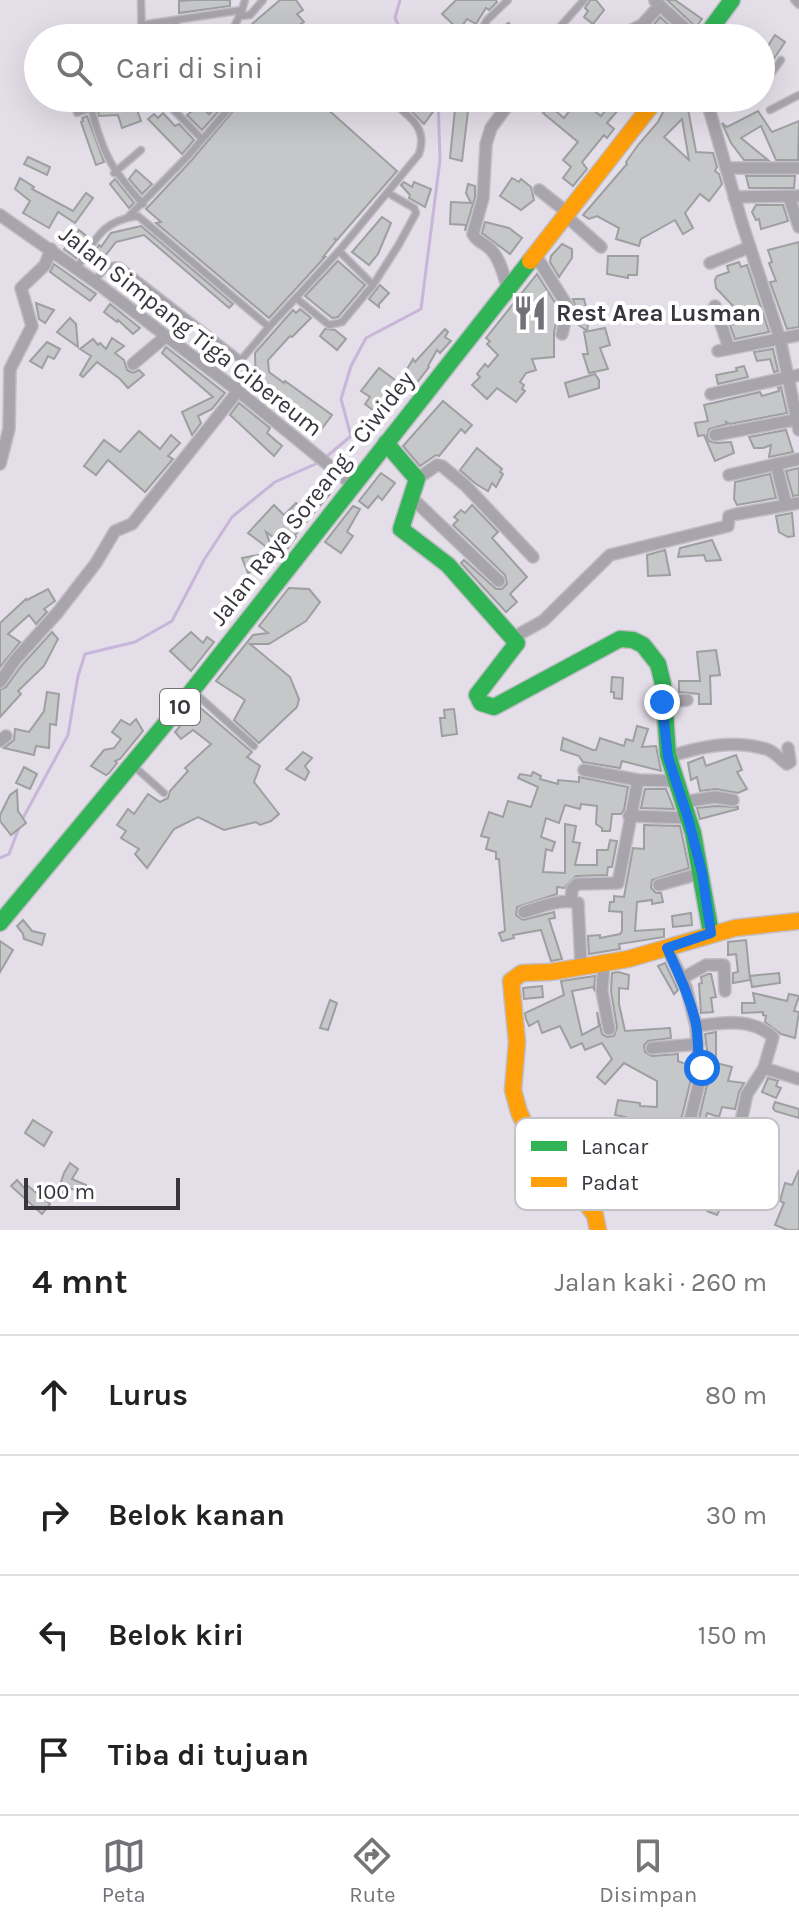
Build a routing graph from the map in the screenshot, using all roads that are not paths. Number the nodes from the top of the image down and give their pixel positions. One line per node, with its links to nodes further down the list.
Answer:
1 (141, 0): 12 (lane)
2 (245, 0): 10 (lane)
3 (263, 0): 10 (lane)
4 (508, 0): 16 (lane)
5 (584, 0): 17 (lane)
6 (732, 0): 20 (main road)
7 (794, 0): 9 (lane)
8 (657, 2): 18 (street); 19 (street)
9 (799, 5)
10 (241, 13): 11 (lane); 15 (lane)
11 (173, 21): 13 (lane); 14 (lane)
12 (141, 24)
13 (149, 24)
14 (175, 24)
15 (236, 24)
16 (485, 24)
17 (562, 24)
18 (643, 24)
19 (681, 24)
20 (714, 24)
21 (781, 60): 22 (lane)
22 (775, 68)
23 (799, 95): 24 (lane)
24 (775, 107)
25 (92, 112): 36 (lane)
26 (176, 112): 32 (lane)
27 (226, 112): 32 (lane)
28 (404, 112): 38 (lane)
29 (503, 112): 55 (street)
30 (646, 112): 43 (main road, Jalan Raya Soreang - Ciwidey / 10)
31 (710, 112): 34 (street)
32 (202, 139): 41 (lane)
33 (141, 150): 36 (lane)
34 (726, 168): 35 (street); 40 (street)
35 (799, 168)
36 (114, 173): 41 (lane)
37 (539, 190): 43 (street)
38 (388, 193): 49 (lane); 54 (lane)
39 (794, 196): 40 (street); 45 (street)
40 (734, 197): 47 (street)
41 (143, 204): 44 (lane)
42 (0, 215): 48 (street, Jalan Simpang Tiga Cibereum)
43 (567, 215): 46 (street); 50 (main road, Jalan Raya Soreang - Ciwidey / 10)
44 (128, 217): 52 (lane); 58 (lane)
45 (799, 227)
46 (601, 247)
47 (750, 247): 51 (street); 62 (street)
48 (51, 249): 52 (street, Jalan Simpang Tiga Cibereum); 72 (street)
49 (339, 251): 54 (lane); 56 (lane)
50 (536, 256): 55 (main road, Jalan Raya Soreang - Ciwidey / 10); 59 (street)
51 (710, 263)
52 (77, 268): 53 (street, Jalan Simpang Tiga Cibereum)
53 (94, 281): 61 (street, Jalan Simpang Tiga Cibereum); 63 (lane)
54 (373, 285): 56 (lane)
55 (508, 289): 70 (main road, Jalan Raya Soreang - Ciwidey / 10)
56 (296, 298): 58 (lane)
57 (715, 306): 62 (street)
58 (269, 327): 63 (lane)
59 (562, 334)
60 (799, 335): 62 (street)
61 (165, 337): 64 (street); 66 (street, Jalan Simpang Tiga Cibereum)
62 (780, 339): 65 (street)
63 (241, 360): 66 (lane)
64 (133, 364)
65 (794, 376): 67 (street); 68 (street)
66 (238, 391): 76 (street, Jalan Simpang Tiga Cibereum); 83 (street)
67 (711, 394)
68 (798, 423): 69 (street)
69 (715, 435)
70 (386, 443): 75 (main road); 76 (main road, Jalan Raya Soreang - Ciwidey / 10)
71 (799, 459): 73 (street)
72 (0, 464)
73 (776, 464): 74 (street); 79 (street)
74 (729, 475)
75 (417, 479): 77 (main road); 80 (street)
76 (353, 485): 84 (main road, Jalan Raya Soreang - Ciwidey / 10)
77 (412, 498): 81 (street); 82 (main road)
78 (799, 503): 79 (street)
79 (786, 504): 82 (street)
80 (533, 557)
81 (499, 581)
82 (514, 637): 86 (main road)
83 (0, 682)
84 (192, 691): 87 (lane); 90 (main road, Jalan Raya Soreang - Ciwidey / 10)
85 (687, 700): 86 (street)
86 (662, 702): 89 (main road)
87 (254, 746)
88 (788, 748): 89 (street)
89 (668, 757): 93 (main road)
90 (134, 765): 94 (lane); 103 (main road, Jalan Raya Soreang - Ciwidey / 10)
91 (584, 770): 92 (street)
92 (638, 780): 93 (street); 97 (street)
93 (675, 781): 96 (main road)
94 (164, 793)
95 (733, 800): 96 (street)
96 (686, 810): 97 (street); 98 (main road)
97 (629, 816): 100 (street)
98 (702, 873): 99 (street); 104 (main road)
99 (659, 885)
100 (571, 901): 101 (street); 107 (street)
101 (524, 912)
102 (799, 921): 104 (main road)
103 (0, 923)
104 (711, 933): 105 (main road)
105 (667, 948): 106 (main road); 108 (street)
106 (604, 963): 107 (main road); 111 (street)
107 (581, 965): 116 (main road)
108 (681, 979): 109 (street); 110 (street)
109 (725, 991)
110 (696, 1026): 112 (street); 114 (street)
111 (609, 1029)
112 (698, 1044): 113 (street); 117 (street)
113 (652, 1048)
114 (764, 1068): 115 (street); 118 (street)
115 (799, 1079)
116 (523, 1118)
117 (690, 1118)
118 (742, 1118)
119 (591, 1210): 120 (main road)
120 (598, 1230)

